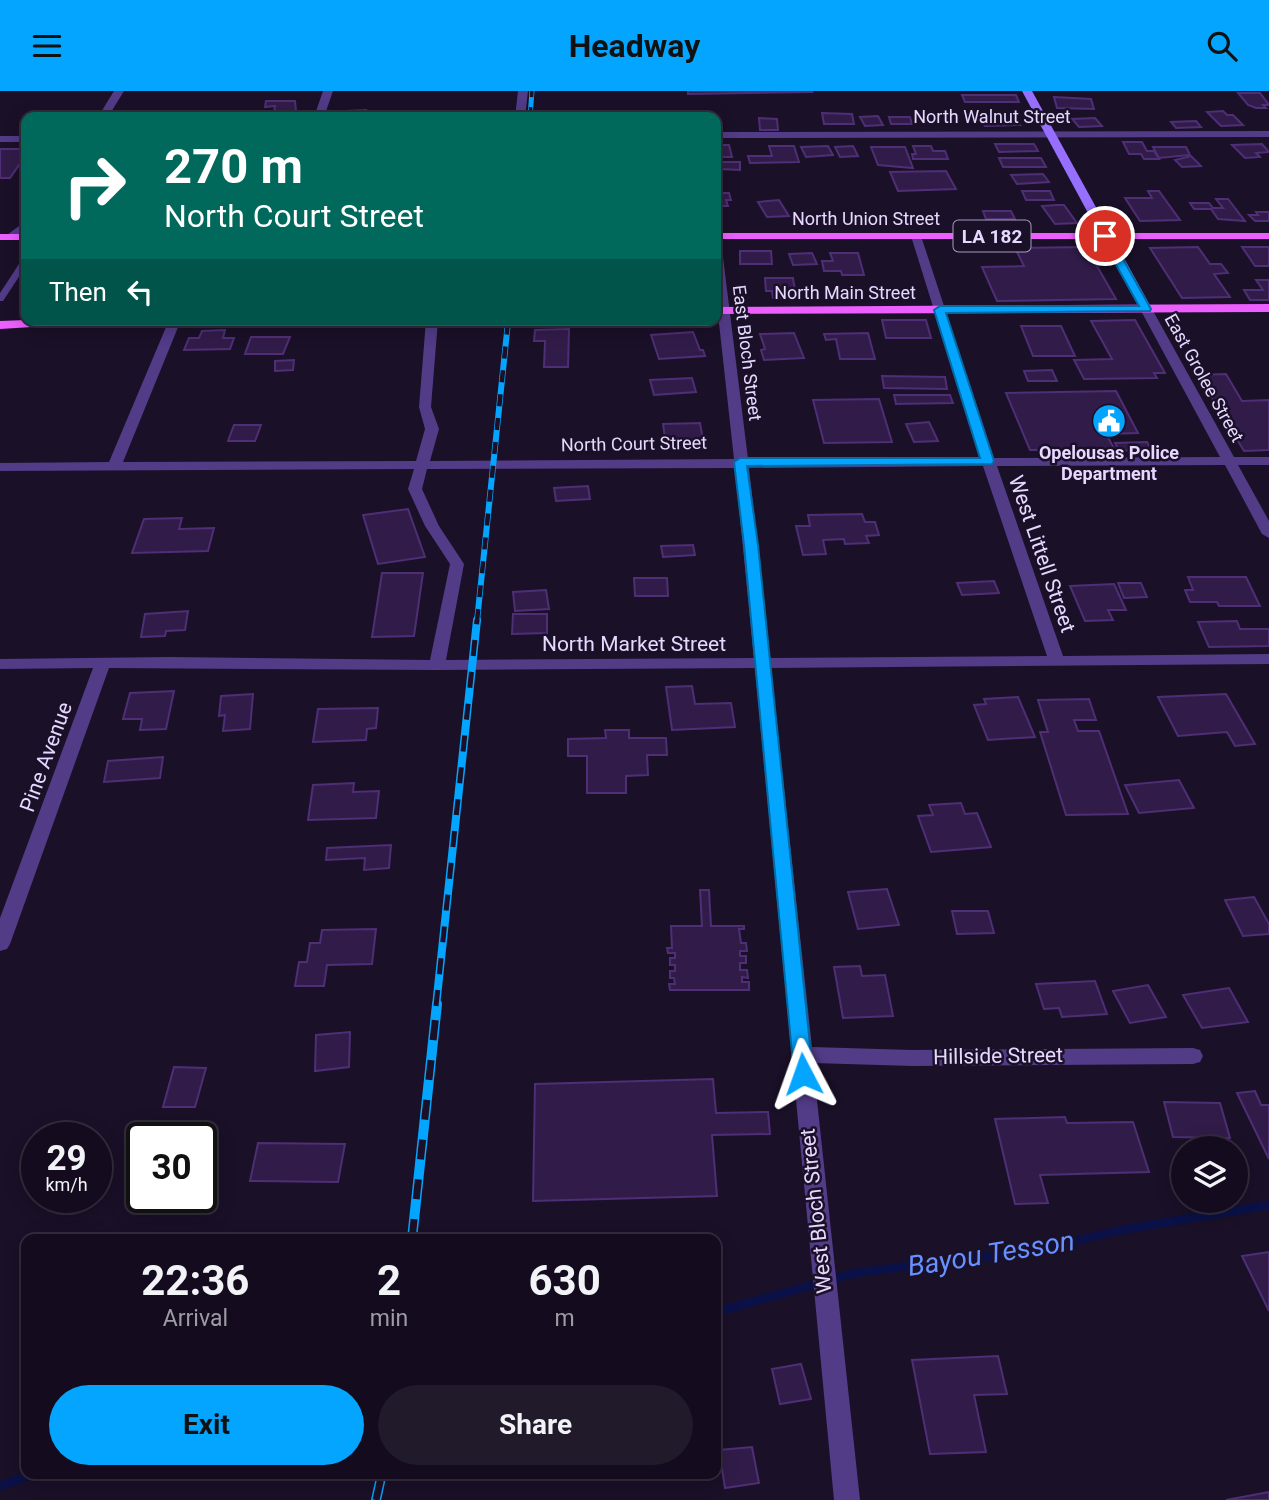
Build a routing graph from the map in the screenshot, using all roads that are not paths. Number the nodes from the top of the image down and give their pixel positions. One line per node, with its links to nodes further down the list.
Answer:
1 (119, 91): 5 (street)
2 (328, 91): 6 (street)
3 (523, 91): 7 (street)
4 (1027, 91): 8 (street, East Grolee Street)
5 (106, 112)
6 (321, 112)
7 (521, 112)
8 (1049, 134): 9 (street, North Walnut Street); 10 (street, North Walnut Street); 16 (street, East Grolee Street)
9 (1269, 134)
10 (721, 135)
11 (0, 139): 12 (street)
12 (21, 139)
13 (21, 228): 18 (lane)
14 (721, 236): 15 (main road, North Union Street / LA 182)
15 (916, 236): 16 (main road, North Union Street / LA 182); 23 (street, West Littell Street)
16 (1105, 236): 17 (main road, North Union Street / LA 182); 22 (street, East Grolee Street)
17 (1269, 236)
18 (5, 237)
19 (21, 268): 20 (lane)
20 (0, 299)
21 (1269, 308): 22 (main road, North Main Street)
22 (1146, 309): 23 (main road, North Main Street); 31 (street, East Grolee Street)
23 (940, 310): 24 (main road, North Main Street); 30 (street, West Littell Street)
24 (721, 311)
25 (721, 319): 33 (street, East Bloch Street)
26 (21, 324): 27 (main road)
27 (0, 325)
28 (173, 326): 36 (street)
29 (432, 326): 34 (street)
30 (988, 461): 31 (street, North Court Street); 33 (street, North Court Street); 39 (street, West Littell Street)
31 (1231, 461): 32 (street, North Court Street); 37 (street, East Grolee Street)
32 (1269, 461)
33 (740, 462): 34 (street, North Court Street); 42 (street, West Bloch Street)
34 (422, 465): 36 (street, North Court Street); 43 (street)
35 (0, 467): 36 (street, North Court Street)
36 (114, 467)
37 (1269, 534)
38 (1269, 659): 39 (street, North Market Street)
39 (1057, 661): 42 (street, North Market Street)
40 (103, 663): 41 (street, North Market Street); 43 (street, North Market Street); 44 (street, Pine Avenue)
41 (0, 664)
42 (761, 664): 43 (street, North Market Street); 45 (street, West Bloch Street)
43 (437, 665)
44 (0, 944)
45 (802, 1055): 46 (street, Hillside Street); 47 (street, West Bloch Street)
46 (1193, 1056)
47 (847, 1500)

